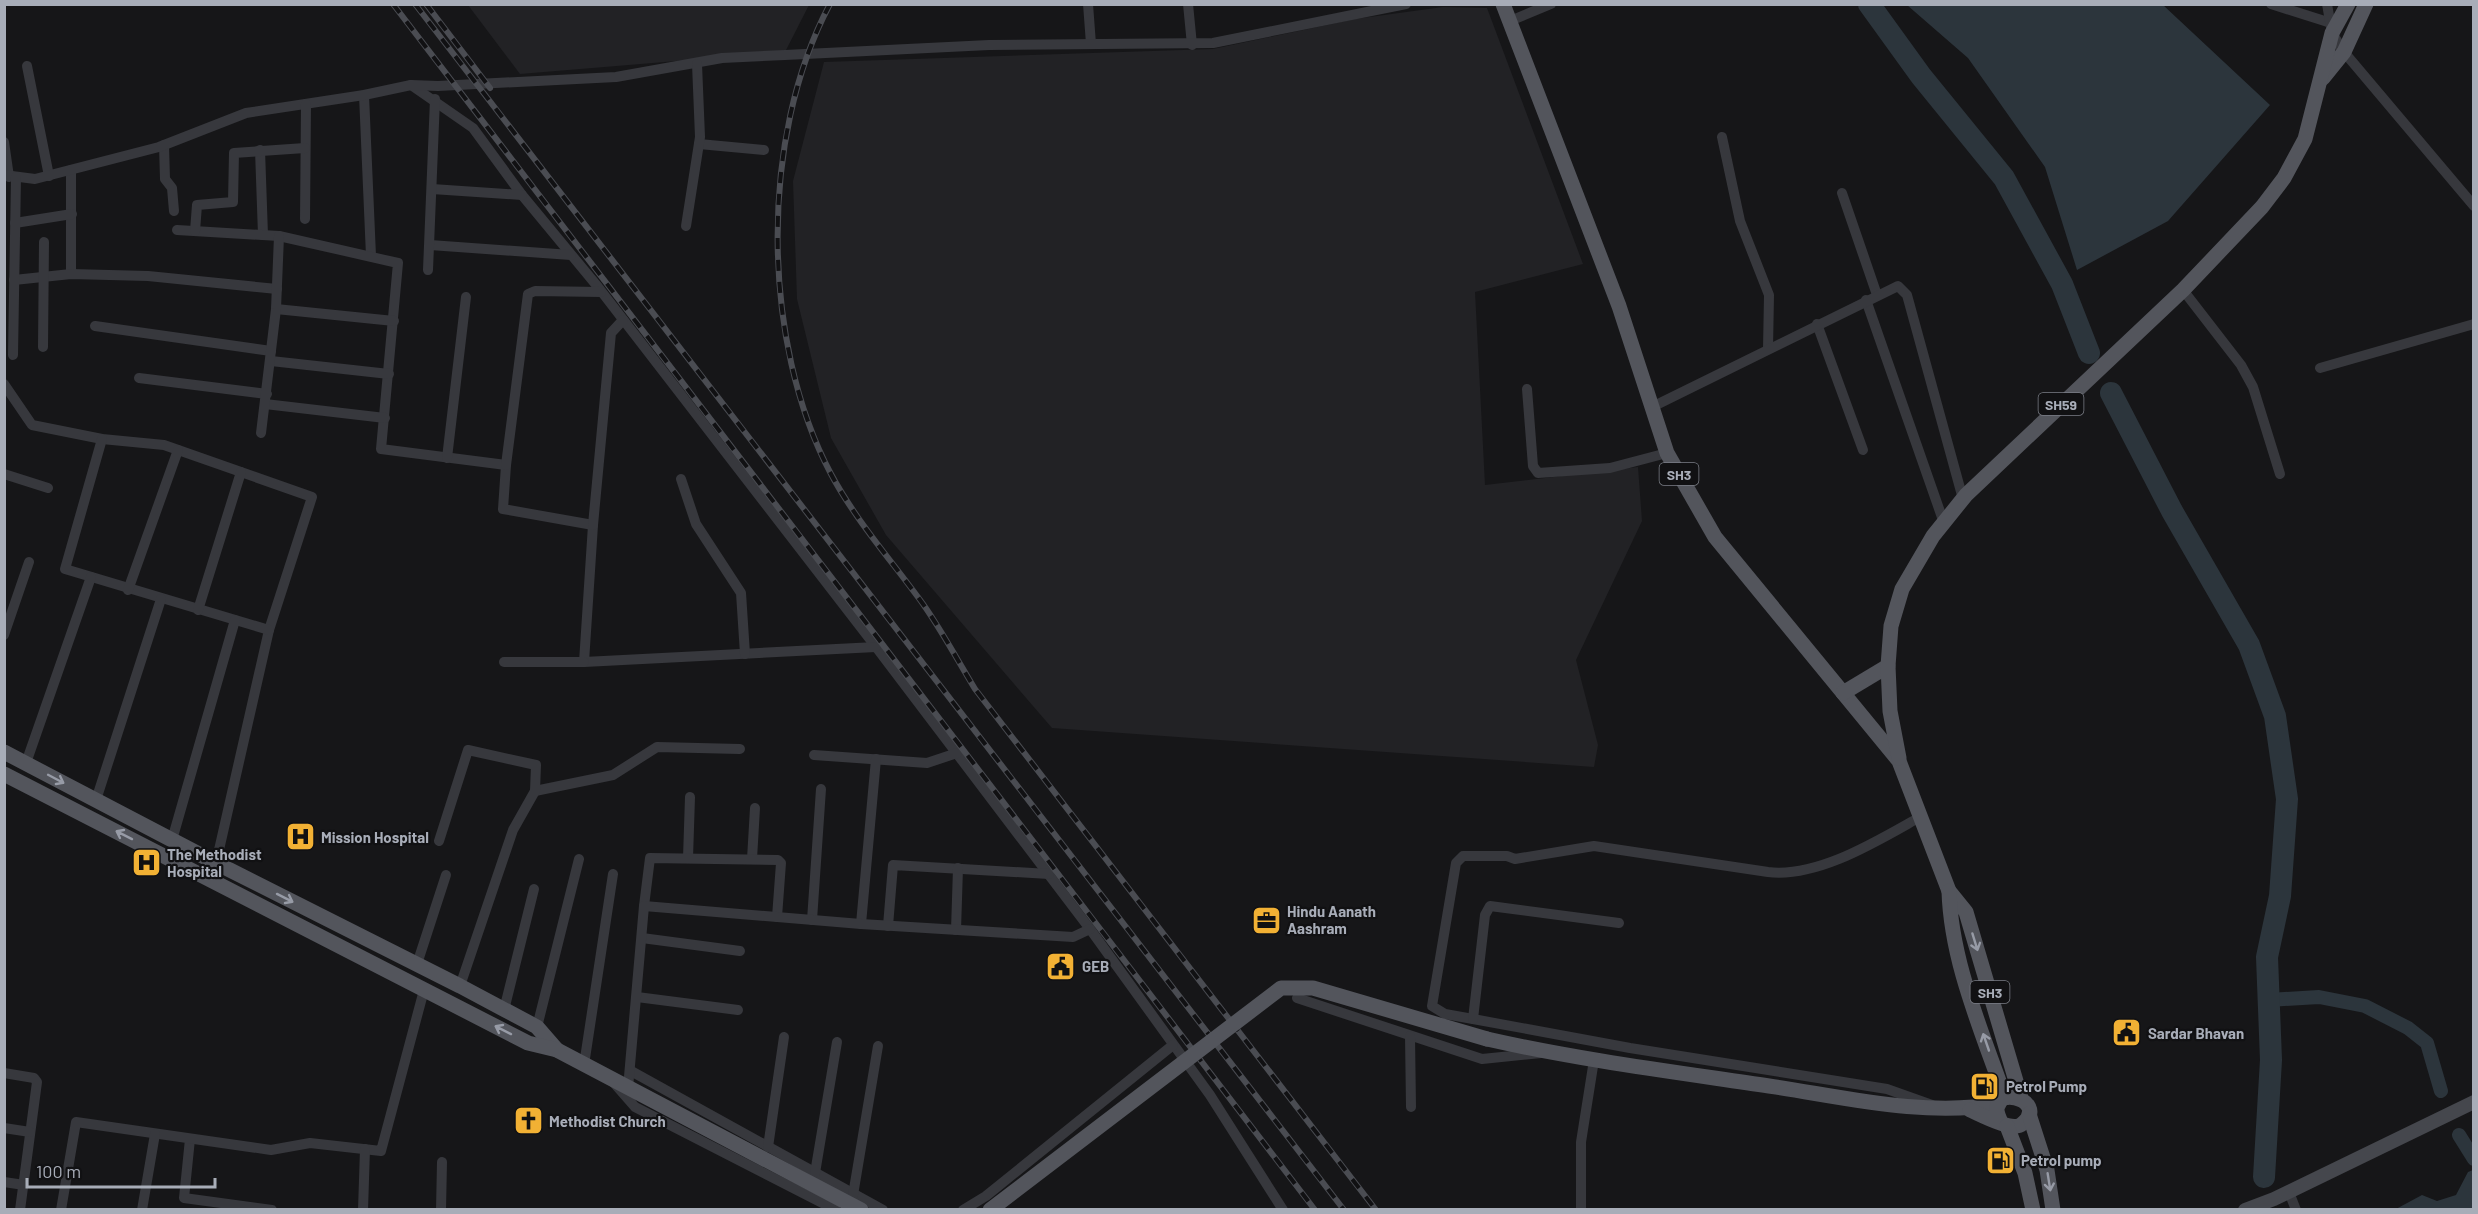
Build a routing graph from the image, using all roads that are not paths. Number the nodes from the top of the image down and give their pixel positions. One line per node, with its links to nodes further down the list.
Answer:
1 (1088, 4): 12 (street)
2 (1188, 4): 13 (street)
3 (1406, 4): 13 (street)
4 (1503, 4): 10 (main road, SH3)
5 (1551, 4): 10 (street)
6 (2271, 4): 11 (street)
7 (2327, 4): 11 (street)
8 (2348, 4): 11 (main road, SH59)
9 (2366, 4): 14 (main road, SH59)
10 (1510, 21): 76 (main road, SH3)
11 (2332, 28): 14 (street); 17 (main road, SH59)
12 (1091, 44): 13 (street); 15 (street)
13 (1192, 45)
14 (2344, 52): 17 (main road, SH59); 35 (street)
15 (697, 64): 18 (street); 24 (street)
16 (27, 66): 31 (street)
17 (2319, 83): 54 (main road, SH59)
18 (411, 85): 19 (street); 20 (street)
19 (364, 95): 21 (street); 48 (street)
20 (435, 99): 32 (street); 34 (street)
21 (306, 104): 25 (street); 26 (street)
22 (1722, 137): 67 (street)
23 (4, 142): 30 (street)
24 (699, 144): 28 (street); 40 (street)
25 (164, 145): 29 (street); 36 (street)
26 (305, 148): 27 (street); 38 (street)
27 (260, 150): 42 (street); 43 (street)
28 (764, 150)
29 (71, 170): 31 (street); 37 (street)
30 (10, 176): 31 (street); 39 (street)
31 (49, 176)
32 (432, 189): 34 (street); 46 (street)
33 (1842, 193): 56 (street)
34 (522, 195): 47 (street)
35 (2474, 206)
36 (174, 210)
37 (72, 214): 39 (street); 50 (street)
38 (305, 219)
39 (15, 223): 52 (street)
40 (687, 226)
41 (177, 230): 42 (street)
42 (195, 231): 43 (street)
43 (263, 235): 44 (street)
44 (279, 236): 48 (street); 53 (street)
45 (44, 242): 51 (street)
46 (430, 245): 47 (street); 49 (street)
47 (571, 255): 55 (street)
48 (371, 256): 62 (street)
49 (428, 270)
50 (71, 274): 51 (street); 53 (street)
51 (45, 277): 52 (street); 66 (street)
52 (14, 280): 59 (street)
53 (277, 289): 60 (street)
54 (2183, 290): 87 (street); 90 (main road, SH59)
55 (602, 292): 61 (street); 84 (street)
56 (1877, 294): 58 (street); 90 (street)
57 (466, 297): 83 (street)
58 (1866, 300): 63 (street); 91 (street)
59 (9, 307): 68 (street)
60 (276, 309): 62 (street); 69 (street)
61 (623, 320): 92 (street); 101 (street)
62 (394, 321): 71 (street)
63 (1817, 324): 67 (street); 81 (street)
64 (2474, 324): 70 (street)
65 (95, 326): 69 (street)
66 (43, 347)
67 (1768, 349): 76 (street)
68 (13, 356)
69 (271, 356): 71 (street); 75 (street)
70 (2320, 368)
71 (389, 374): 77 (street)
72 (139, 378): 75 (street)
73 (4, 384): 79 (street)
74 (1527, 389): 82 (street)
75 (266, 399): 77 (street); 78 (street)
76 (1652, 406): 82 (main road, SH3)
77 (385, 418): 83 (street)
78 (261, 433)
79 (102, 439): 80 (street); 94 (street)
80 (178, 450): 85 (street); 95 (street)
81 (1863, 450)
82 (1667, 453): 106 (main road, SH3)
83 (447, 458): 84 (street)
84 (506, 465): 92 (street)
85 (241, 472): 97 (street); 99 (street)
86 (4, 474): 89 (street)
87 (2280, 474)
88 (681, 479): 102 (street)
89 (48, 488)
90 (1963, 499): 91 (main road, SH59)
91 (1944, 523): 105 (main road, SH59)
92 (593, 525): 104 (street)
93 (29, 562): 100 (street)
94 (91, 577): 95 (street); 113 (street)
95 (128, 590): 96 (street)
96 (160, 599): 97 (street); 118 (street)
97 (198, 610): 98 (street)
98 (235, 620): 99 (street); 121 (street)
99 (268, 630): 126 (street)
100 (4, 635)
101 (876, 647): 102 (street); 109 (street)
102 (745, 654): 104 (street)
103 (504, 662): 104 (street)
104 (584, 662)
105 (1888, 666): 106 (main road); 112 (main road, SH59)
106 (1843, 693): 112 (main road, SH3)
107 (740, 749): 116 (street)
108 (4, 752): 113 (main road)
109 (957, 753): 111 (street); 129 (street)
110 (814, 754): 111 (street)
111 (876, 759): 137 (street)
112 (1899, 761): 120 (main road, SH3)
113 (26, 763): 118 (main road, one-way to 118)
114 (4, 774): 145 (main road, one-way to 114)
115 (821, 789): 135 (street)
116 (535, 791): 122 (street); 144 (street)
117 (690, 798): 123 (street)
118 (96, 800): 121 (main road)
119 (755, 808): 125 (street)
120 (1920, 817): 132 (main road, SH3); 150 (street)
121 (172, 840): 126 (main road)
122 (439, 841)
123 (688, 858): 125 (street); 133 (street)
124 (579, 859): 151 (street)
125 (753, 860): 134 (street)
126 (216, 863): 143 (main road, one-way to 143)
127 (958, 868): 129 (street); 138 (street); 140 (street)
128 (613, 874): 160 (street)
129 (1049, 874): 139 (street)
130 (446, 875): 143 (street)
131 (534, 889): 148 (street)
132 (1949, 891): 165 (main road, SH3, one-way to 165); 166 (main road, SH3, one-way to 132)
133 (644, 906): 134 (street); 141 (street)
134 (777, 917): 135 (street)
135 (812, 920): 137 (street)
136 (1619, 923): 150 (street)
137 (861, 924): 138 (street)
138 (888, 926): 140 (street)
139 (1090, 929): 140 (street); 155 (street)
140 (957, 930)
141 (642, 938): 142 (street); 146 (street)
142 (740, 951)
143 (417, 964): 144 (main road)
144 (460, 986): 148 (main road)
145 (424, 990): 157 (main road, one-way to 145); 178 (street)
146 (637, 997): 149 (street); 161 (street)
147 (1296, 998): 152 (street)
148 (504, 1010): 151 (main road)
149 (738, 1010)
150 (1473, 1019): 169 (street)
151 (537, 1028): 157 (main road)
152 (1410, 1036): 158 (street); 168 (street)
153 (784, 1037): 177 (street)
154 (837, 1042): 180 (street)
155 (1173, 1044): 194 (street); 196 (street)
156 (878, 1046): 184 (street)
157 (557, 1050): 160 (main road)
158 (1547, 1053): 159 (main road); 195 (main road, bridge)
159 (1594, 1060): 169 (main road); 197 (street)
160 (584, 1065): 163 (main road)
161 (631, 1071): 164 (street); 177 (street)
162 (4, 1073): 174 (street)
163 (611, 1080): 164 (main road); 191 (street)
164 (632, 1090): 192 (main road)
165 (2021, 1098): 166 (main road); 171 (main road)
166 (2002, 1101): 170 (main road); 172 (main road)
167 (2474, 1102): 183 (main road)
168 (1411, 1107)
169 (1938, 1108): 170 (main road)
170 (1968, 1110): 172 (main road)
171 (2029, 1114): 172 (main road); 199 (main road, one-way to 199)
172 (2004, 1124): 198 (main road)
173 (4, 1128): 174 (street)
174 (30, 1132): 182 (street)
175 (155, 1134): 176 (street); 186 (street); 187 (street)
176 (190, 1139): 178 (street); 188 (street)
177 (768, 1147): 180 (street)
178 (365, 1149): 189 (street)
179 (442, 1162): 190 (street)
180 (815, 1173): 184 (street)
181 (4, 1182): 182 (street)
182 (24, 1185): 185 (street)
183 (2289, 1192): 200 (main road); 201 (street)
184 (853, 1195): 193 (street)
185 (20, 1209)
186 (61, 1209)
187 (142, 1209)
188 (272, 1209)
189 (363, 1209)
190 (441, 1209)
191 (836, 1209)
192 (861, 1209)
193 (883, 1209)
194 (963, 1209)
195 (990, 1209)
196 (1283, 1209)
197 (1581, 1209)
198 (2033, 1209)
199 (2053, 1209)
200 (2245, 1209)
201 (2296, 1209)

